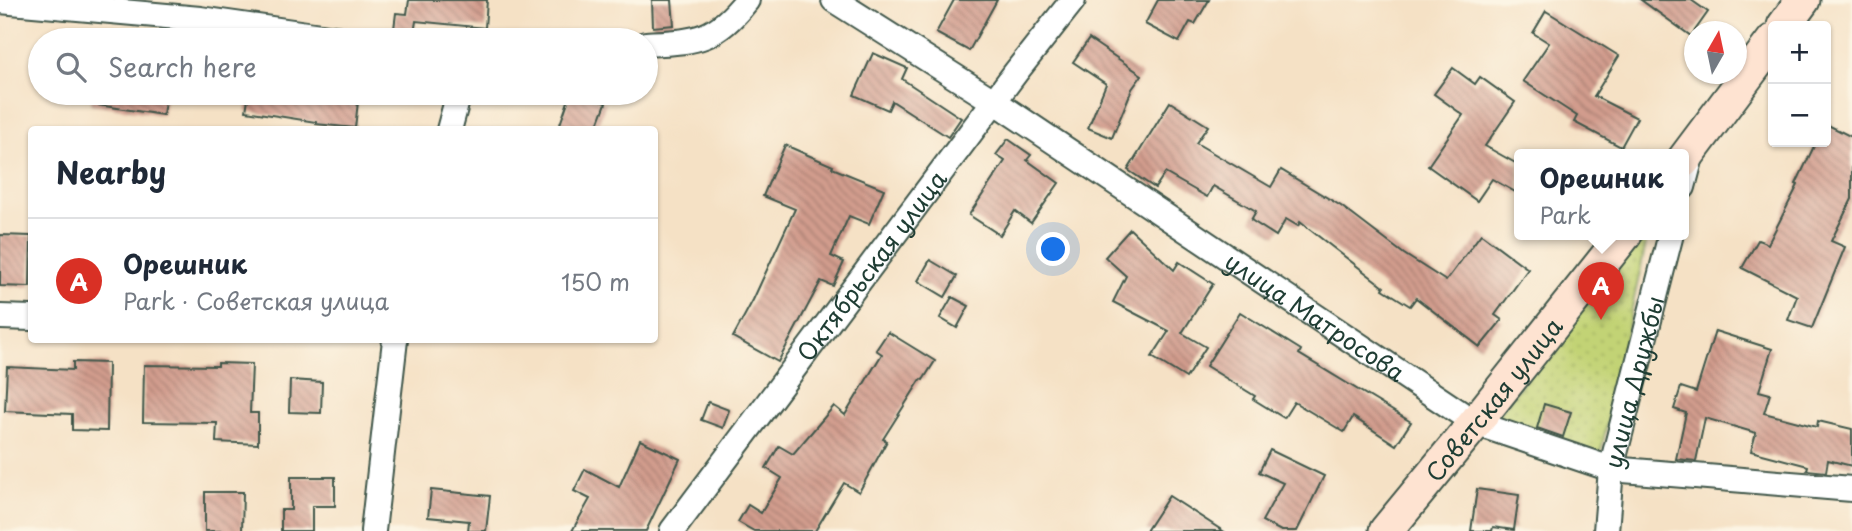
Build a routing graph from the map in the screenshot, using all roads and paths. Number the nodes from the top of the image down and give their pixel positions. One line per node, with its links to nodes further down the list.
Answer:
1 (747, 0): 8 (street)
2 (834, 0): 10 (street, улица Матросова)
3 (1073, 0): 10 (street, Октябрьская улица)
4 (1803, 0): 6 (street)
5 (0, 1): 7 (street)
6 (1788, 21)
7 (264, 28)
8 (658, 43)
9 (1768, 48): 13 (street)
10 (995, 102): 19 (street, улица Матросова); 23 (street, Октябрьская улица)
11 (456, 105): 12 (street)
12 (451, 126)
13 (1689, 154)
14 (1620, 240): 19 (street, Советская улица)
15 (1669, 240): 20 (street, улица Дружбы)
16 (0, 317): 17 (street)
17 (28, 318)
18 (395, 343): 22 (street)
19 (1475, 423): 20 (street, улица Матросова); 24 (street, Советская улица)
20 (1611, 469): 21 (street, улица Матросова); 25 (street, улица Дружбы)
21 (1852, 489)
22 (373, 531)
23 (672, 531)
24 (1386, 531)
25 (1606, 531)

